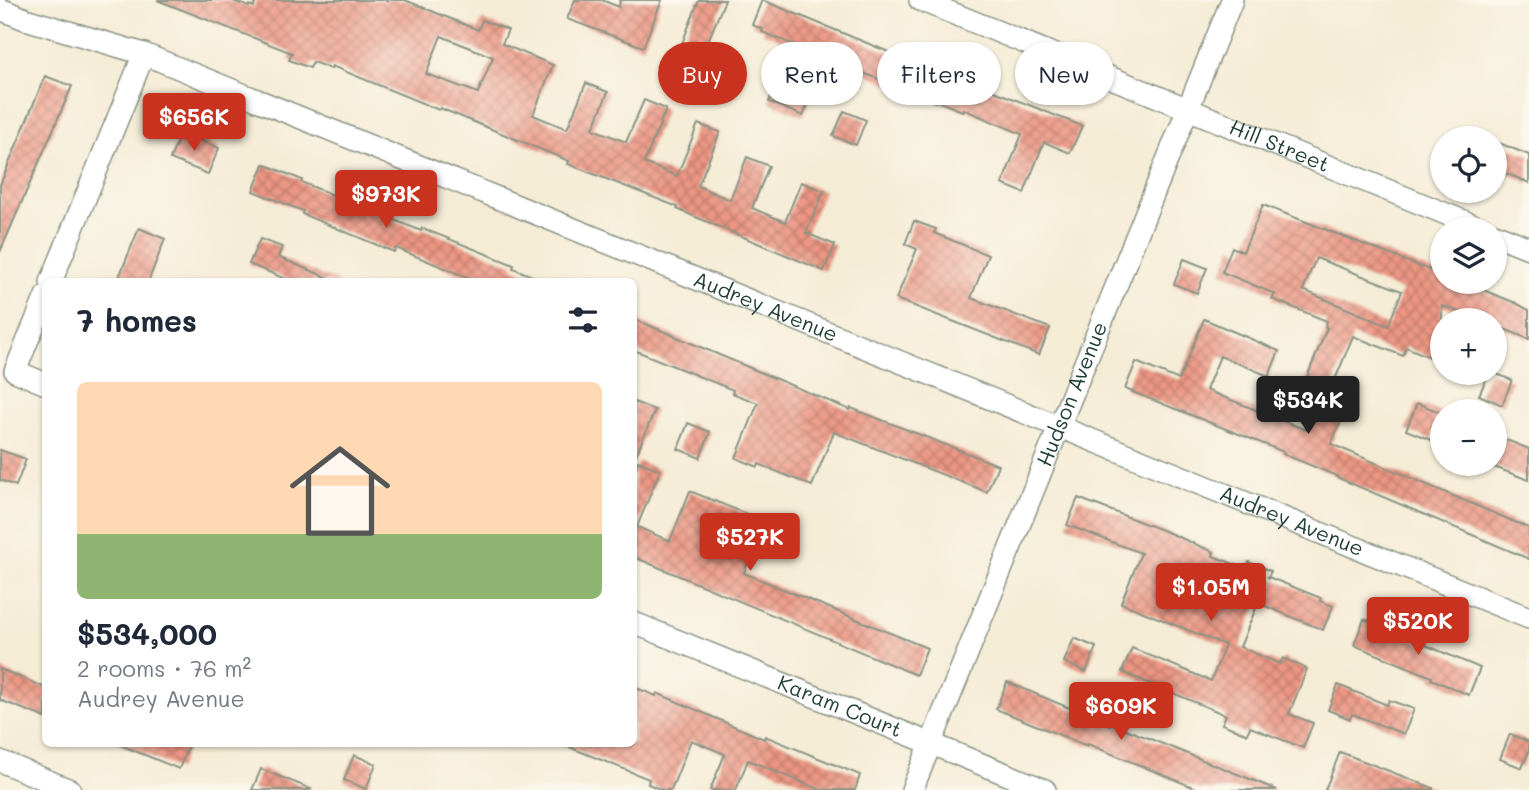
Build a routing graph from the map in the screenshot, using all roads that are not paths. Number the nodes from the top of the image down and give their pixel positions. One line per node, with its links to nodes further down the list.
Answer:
1 (920, 0): 5 (street, Hill Street)
2 (1232, 0): 5 (street, Hudson Avenue)
3 (0, 9): 4 (street, Audrey Avenue)
4 (144, 54): 9 (street); 12 (street, Audrey Avenue)
5 (1188, 110): 6 (street, Hill Street); 12 (street, Hudson Avenue)
6 (1453, 217)
7 (1507, 239): 8 (street)
8 (1529, 248)
9 (53, 278)
10 (42, 306): 11 (street)
11 (42, 382)
12 (1060, 428): 13 (street, Audrey Avenue); 15 (street, Hudson Avenue)
13 (1529, 618)
14 (637, 624): 15 (street, Karam Court)
15 (931, 744): 18 (street, Hudson Avenue); 19 (street, Karam Court)
16 (0, 761): 17 (street)
17 (70, 790)
18 (912, 790)
19 (1045, 790)

